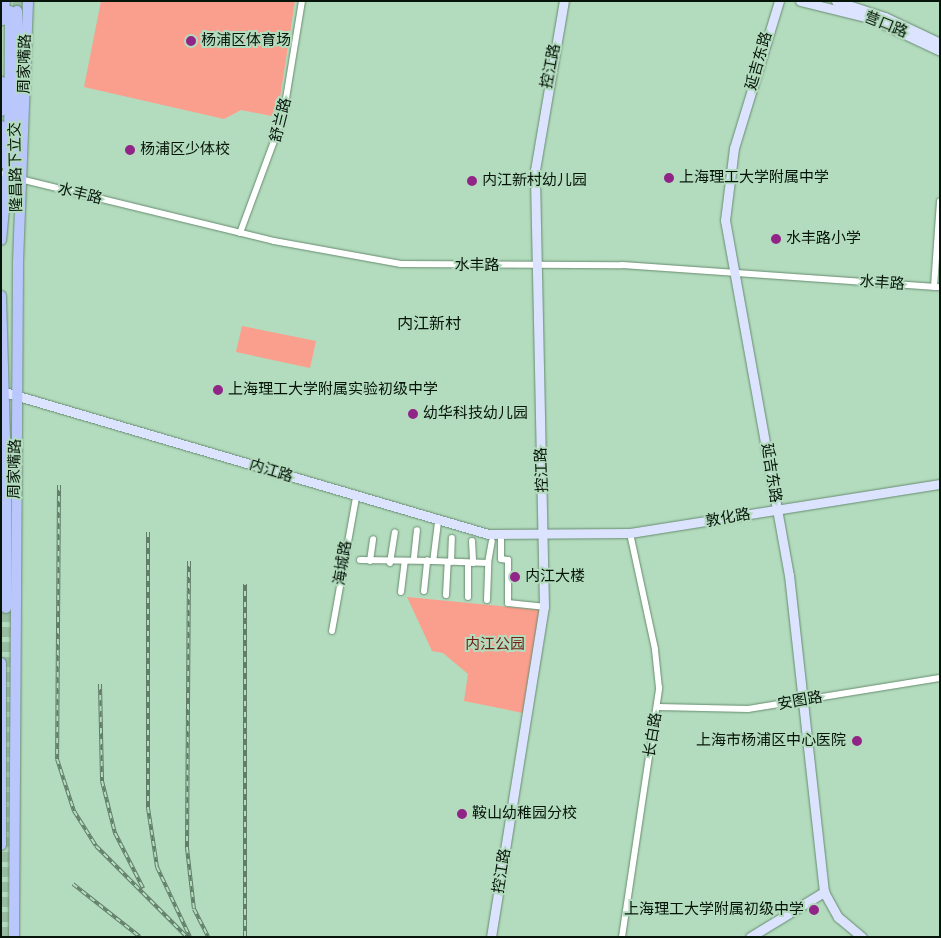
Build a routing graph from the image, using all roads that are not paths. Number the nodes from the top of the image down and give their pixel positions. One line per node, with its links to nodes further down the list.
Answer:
1 (28, 1): 13 (main road, 周家嘴路)
2 (302, 1): 16 (street, 舒兰路)
3 (564, 1): 19 (street, 控江路)
4 (779, 1): 20 (street, 延吉东路)
5 (800, 1): 9 (street, 营口路)
6 (836, 1): 8 (street, 营口路)
7 (10, 8): 10 (main road, 周家嘴路); 17 (main road, 隆昌路下立交); 18 (main road, 隆昌路下立交)
8 (940, 43)
9 (940, 51)
10 (1, 111)
11 (1, 126): 12 (main road)
12 (2, 174): 14 (main road)
13 (24, 180): 16 (street, 水丰路); 18 (main road, 周家嘴路)
14 (1, 200)
15 (940, 201): 21 (street)
16 (240, 233): 19 (street, 水丰路)
17 (1, 240)
18 (18, 262): 24 (main road, 周家嘴路)
19 (538, 265): 20 (street, 水丰路); 35 (street, 控江路)
20 (734, 273): 21 (street, 水丰路); 29 (street, 延吉东路)
21 (937, 287)
22 (1, 296): 23 (main road, 周家嘴路)
23 (2, 391): 24 (street, 内江路); 25 (main road, 周家嘴路)
24 (16, 393): 27 (street, 内江路); 55 (main road, 周家嘴路)
25 (5, 438): 28 (main road, 周家嘴路); 55 (main road)
26 (940, 484): 29 (street, 敦化路)
27 (356, 497): 30 (street, 内江路); 56 (street, 海城路)
28 (1, 507)
29 (777, 509): 33 (street, 敦化路); 60 (street, 延吉东路)
30 (438, 522): 34 (street, 内江路); 42 (street)
31 (417, 530): 40 (street)
32 (395, 532): 46 (street)
33 (630, 533): 35 (street, 敦化路); 61 (street, 长白路)
34 (502, 534): 35 (street, 内江路); 54 (street)
35 (544, 534): 54 (street, 控江路)
36 (452, 538): 45 (street)
37 (373, 539): 43 (street)
38 (472, 541): 47 (street)
39 (492, 541): 48 (street)
40 (414, 558): 42 (street); 44 (street)
41 (360, 560): 43 (street)
42 (430, 560): 45 (street); 49 (street)
43 (370, 561): 46 (street)
44 (405, 561): 46 (street); 50 (street)
45 (449, 562): 47 (street); 51 (street)
46 (390, 563)
47 (470, 563): 48 (street); 52 (street)
48 (488, 563): 53 (street)
49 (424, 591)
50 (401, 592)
51 (446, 595)
52 (468, 597)
53 (487, 600)
54 (544, 606): 68 (street, 控江路)
55 (10, 610): 62 (main road); 64 (main road, 周家嘴路)
56 (332, 630)
57 (1, 663): 59 (main road)
58 (940, 678): 60 (street, 安图路)
59 (2, 689): 63 (main road)
60 (804, 700): 61 (street, 安图路); 66 (street, 延吉东路)
61 (658, 707): 69 (street, 长白路)
62 (11, 817)
63 (2, 827): 64 (street); 65 (main road)
64 (15, 828): 67 (main road, 周家嘴路)
65 (1, 845)
66 (824, 892): 70 (street); 71 (street, 延吉东路)
67 (14, 937)
68 (492, 937)
69 (622, 937)
70 (750, 937)
71 (862, 937)

